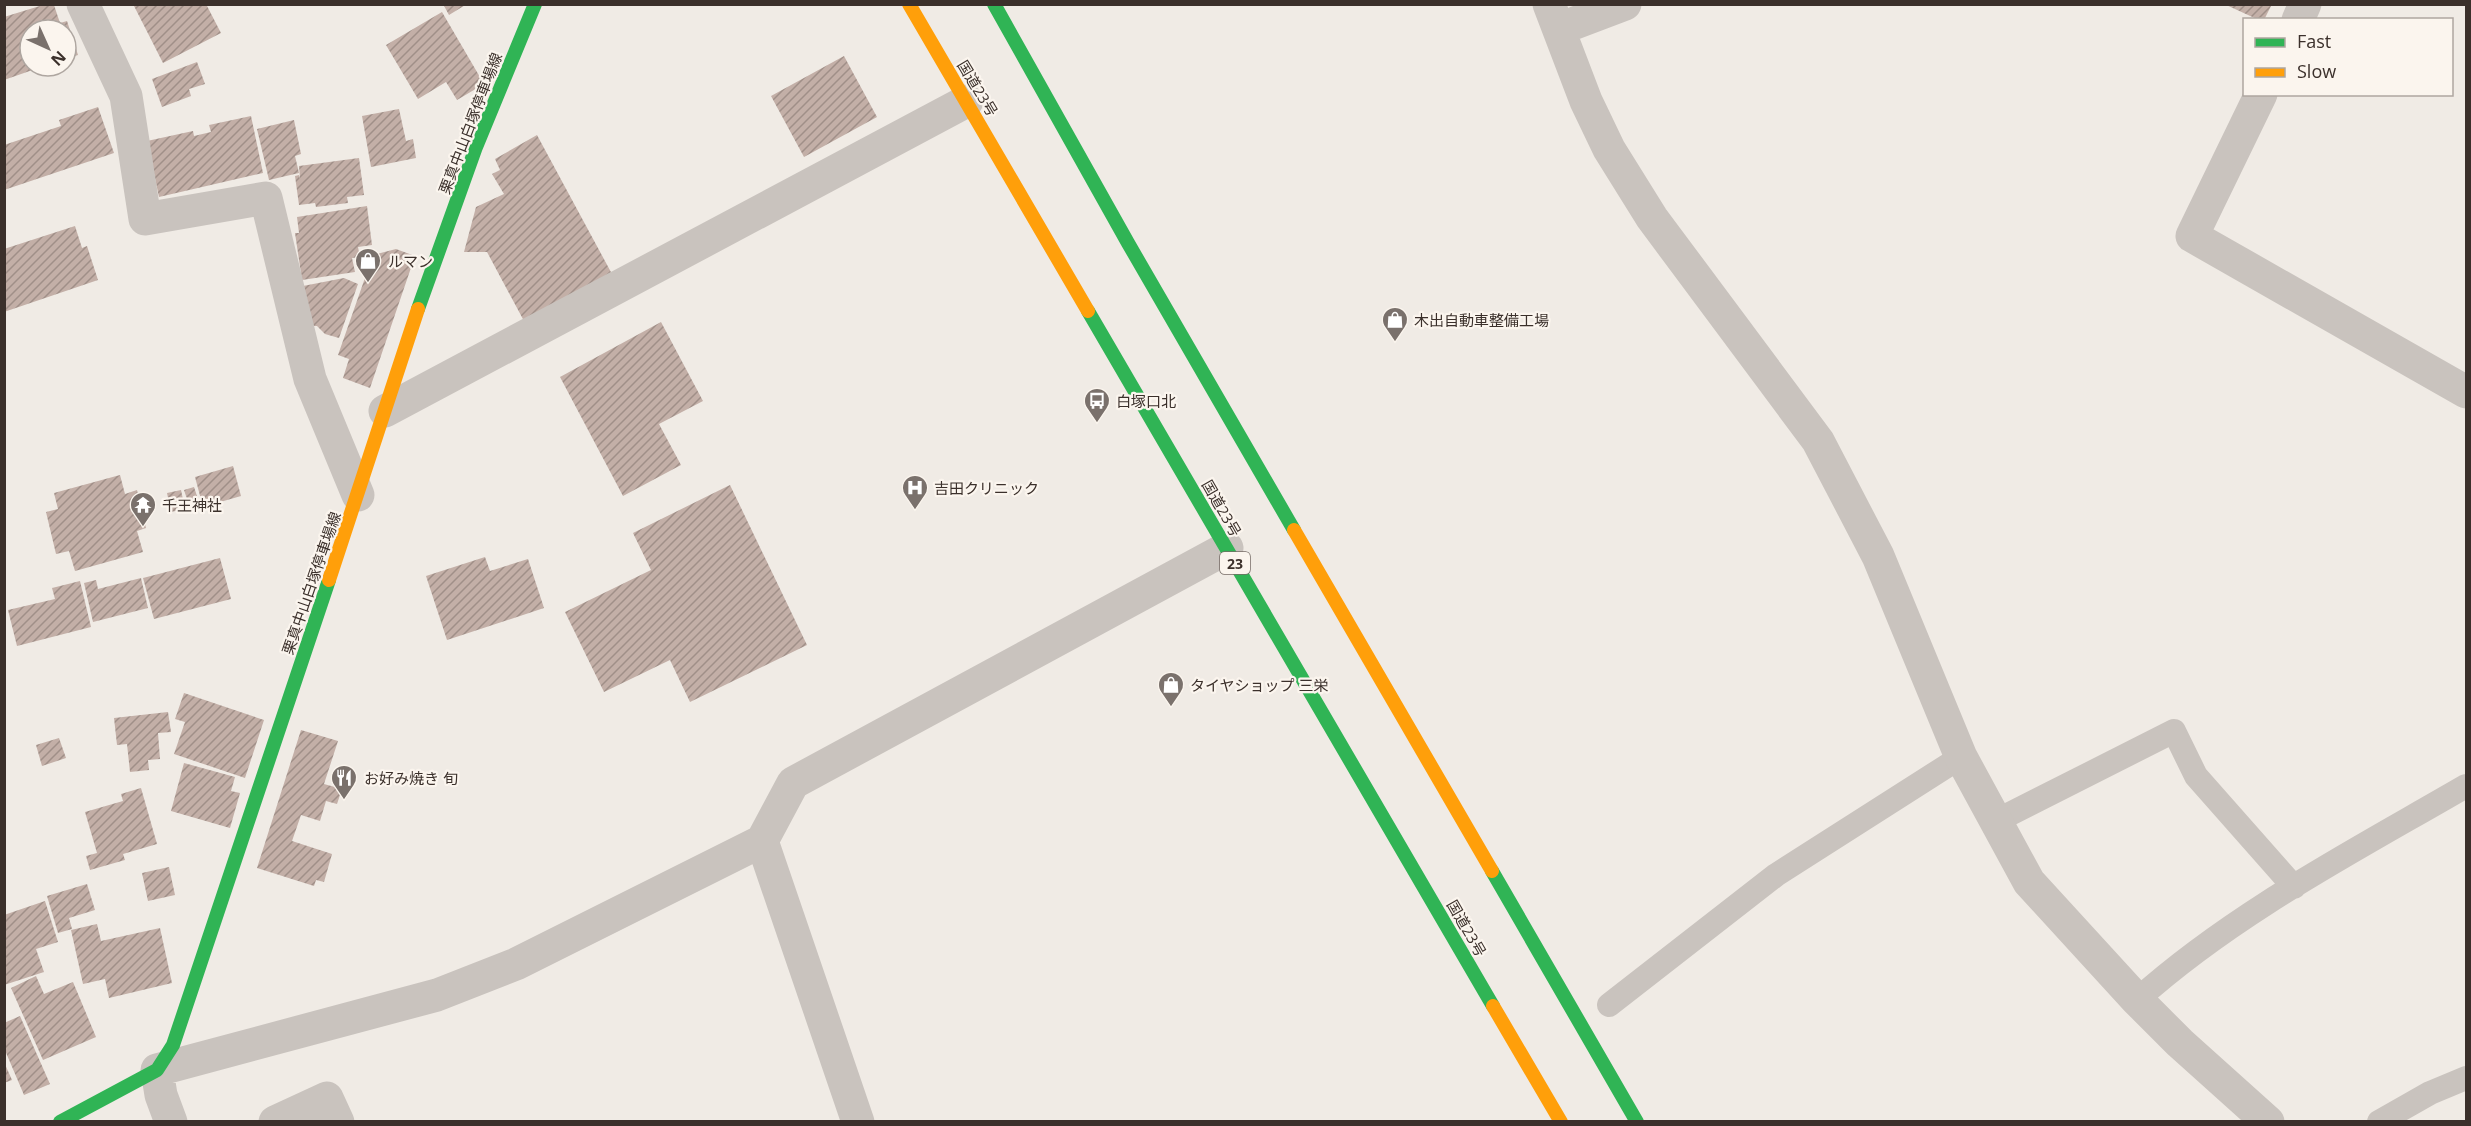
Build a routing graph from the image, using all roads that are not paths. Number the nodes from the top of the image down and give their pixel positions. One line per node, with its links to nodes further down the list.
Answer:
1 (83, 4): 13 (street)
2 (535, 4): 12 (main road, 栗真中山白塚停車場線)
3 (909, 4): 10 (main road, 国道23号 / 23)
4 (994, 4): 30 (main road)
5 (1625, 4): 7 (street)
6 (2305, 4): 8 (street)
7 (1554, 17): 15 (street)
8 (2299, 18)
9 (2260, 96): 11 (street)
10 (967, 101): 12 (street); 14 (main road, 国道23号 / 23)
11 (2466, 392)
12 (385, 411): 13 (main road, 栗真中山白塚停車場線)
13 (358, 495): 22 (main road, 栗真中山白塚停車場線)
14 (1227, 548): 18 (street); 29 (main road, 国道23号 / 23)
15 (1961, 757): 17 (street); 21 (lane)
16 (2466, 786): 19 (lane)
17 (1996, 821): 19 (lane); 20 (street)
18 (762, 841): 22 (street); 28 (street)
19 (2294, 887): 20 (lane)
20 (2137, 1000): 31 (street)
21 (1609, 1005)
22 (157, 1070): 24 (main road, 栗真中山白塚停車場線); 25 (street)
23 (2466, 1078): 32 (lane)
24 (60, 1122)
25 (171, 1122)
26 (275, 1122): 27 (street)
27 (338, 1122)
28 (858, 1122)
29 (1561, 1122)
30 (1637, 1122)
31 (2268, 1122)
32 (2379, 1122)

